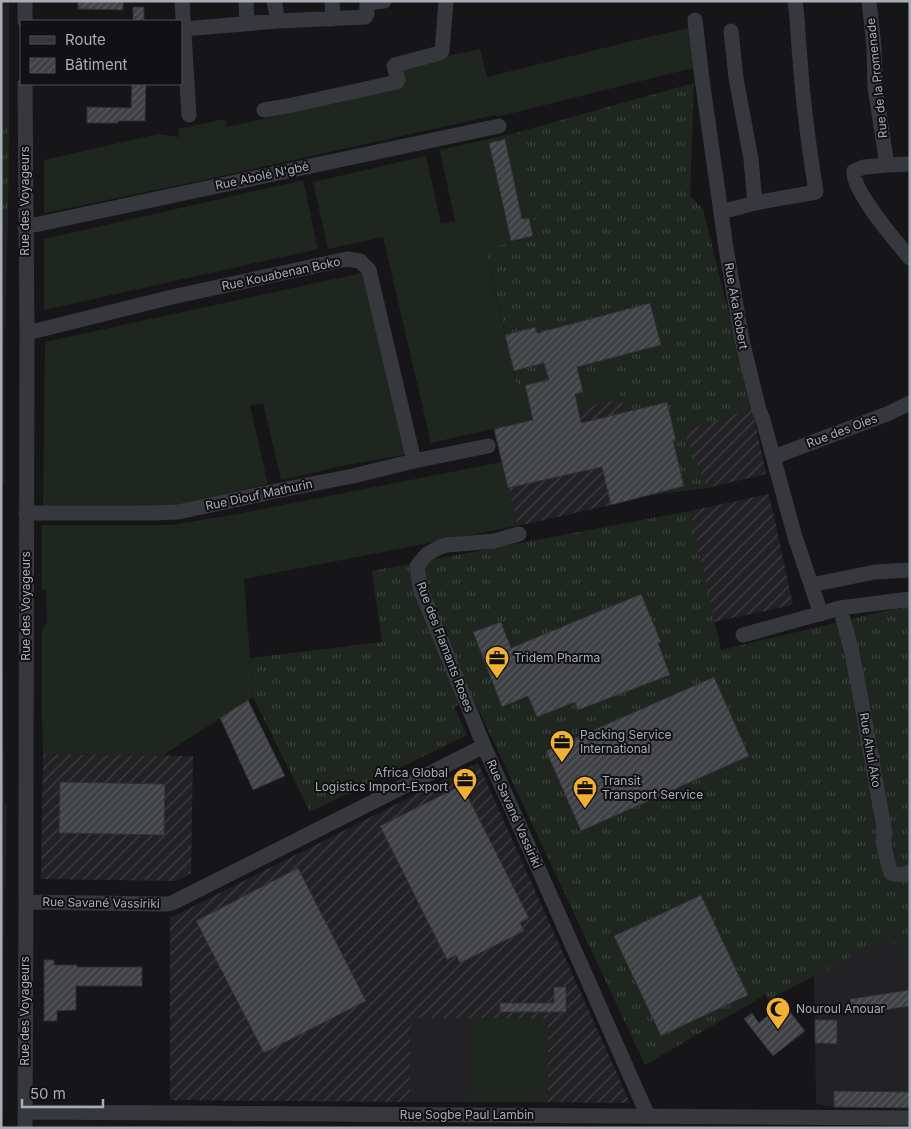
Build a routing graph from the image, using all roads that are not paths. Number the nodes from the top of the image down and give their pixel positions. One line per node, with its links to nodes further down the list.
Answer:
1 (25, 1): 12 (street)
2 (182, 1): 16 (street)
3 (246, 1): 15 (street)
4 (274, 1): 14 (street)
5 (332, 1): 11 (street)
6 (384, 1): 10 (street)
7 (446, 1): 19 (street)
8 (795, 1): 24 (street)
9 (869, 1): 23 (street, Rue de la Promenade)
10 (366, 2): 11 (street)
11 (333, 19): 14 (street)
12 (25, 20)
13 (695, 20): 25 (street, Rue Aka Robert)
14 (278, 21): 15 (street)
15 (247, 23): 16 (street)
16 (184, 29): 20 (street)
17 (731, 30): 24 (street)
18 (25, 85): 26 (street, Rue des Voyageurs)
19 (264, 110)
20 (189, 115)
21 (499, 126): 26 (street, Rue Abolé N'gbé)
22 (910, 164): 23 (street)
23 (887, 165): 27 (street)
24 (755, 203): 25 (street)
25 (721, 212): 31 (street, Rue Aka Robert)
26 (25, 227): 28 (street, Rue des Voyageurs)
27 (910, 258)
28 (27, 333): 32 (street, Rue Kouabenan Boko); 33 (street, Rue des Voyageurs)
29 (910, 403): 31 (street, Rue des Oies)
30 (488, 446): 32 (street, Rue Diouf Mathurin)
31 (774, 457): 36 (street, Rue Aka Robert)
32 (414, 462): 33 (street, Rue Diouf Mathurin)
33 (26, 513): 43 (street, Rue des Voyageurs)
34 (518, 534): 41 (street, Rue des Flamants Roses)
35 (910, 570): 36 (street)
36 (811, 585): 39 (street, Rue Aka Robert)
37 (910, 599): 38 (street)
38 (840, 608): 39 (street); 42 (street, Rue Ahui Ako)
39 (820, 614): 40 (street)
40 (743, 635)
41 (484, 746): 43 (street, Rue Savané Vassiriki); 45 (street, Rue Savané Vassiriki)
42 (910, 872)
43 (26, 902): 44 (street, Rue des Voyageurs)
44 (25, 1112): 45 (street, Rue Sogbe Paul Lambin); 48 (street, Rue des Voyageurs)
45 (648, 1116): 47 (street, Rue Sogbe Paul Lambin)
46 (910, 1118): 47 (street, Rue Sogbe Paul Lambin)
47 (763, 1123)
48 (25, 1128)

